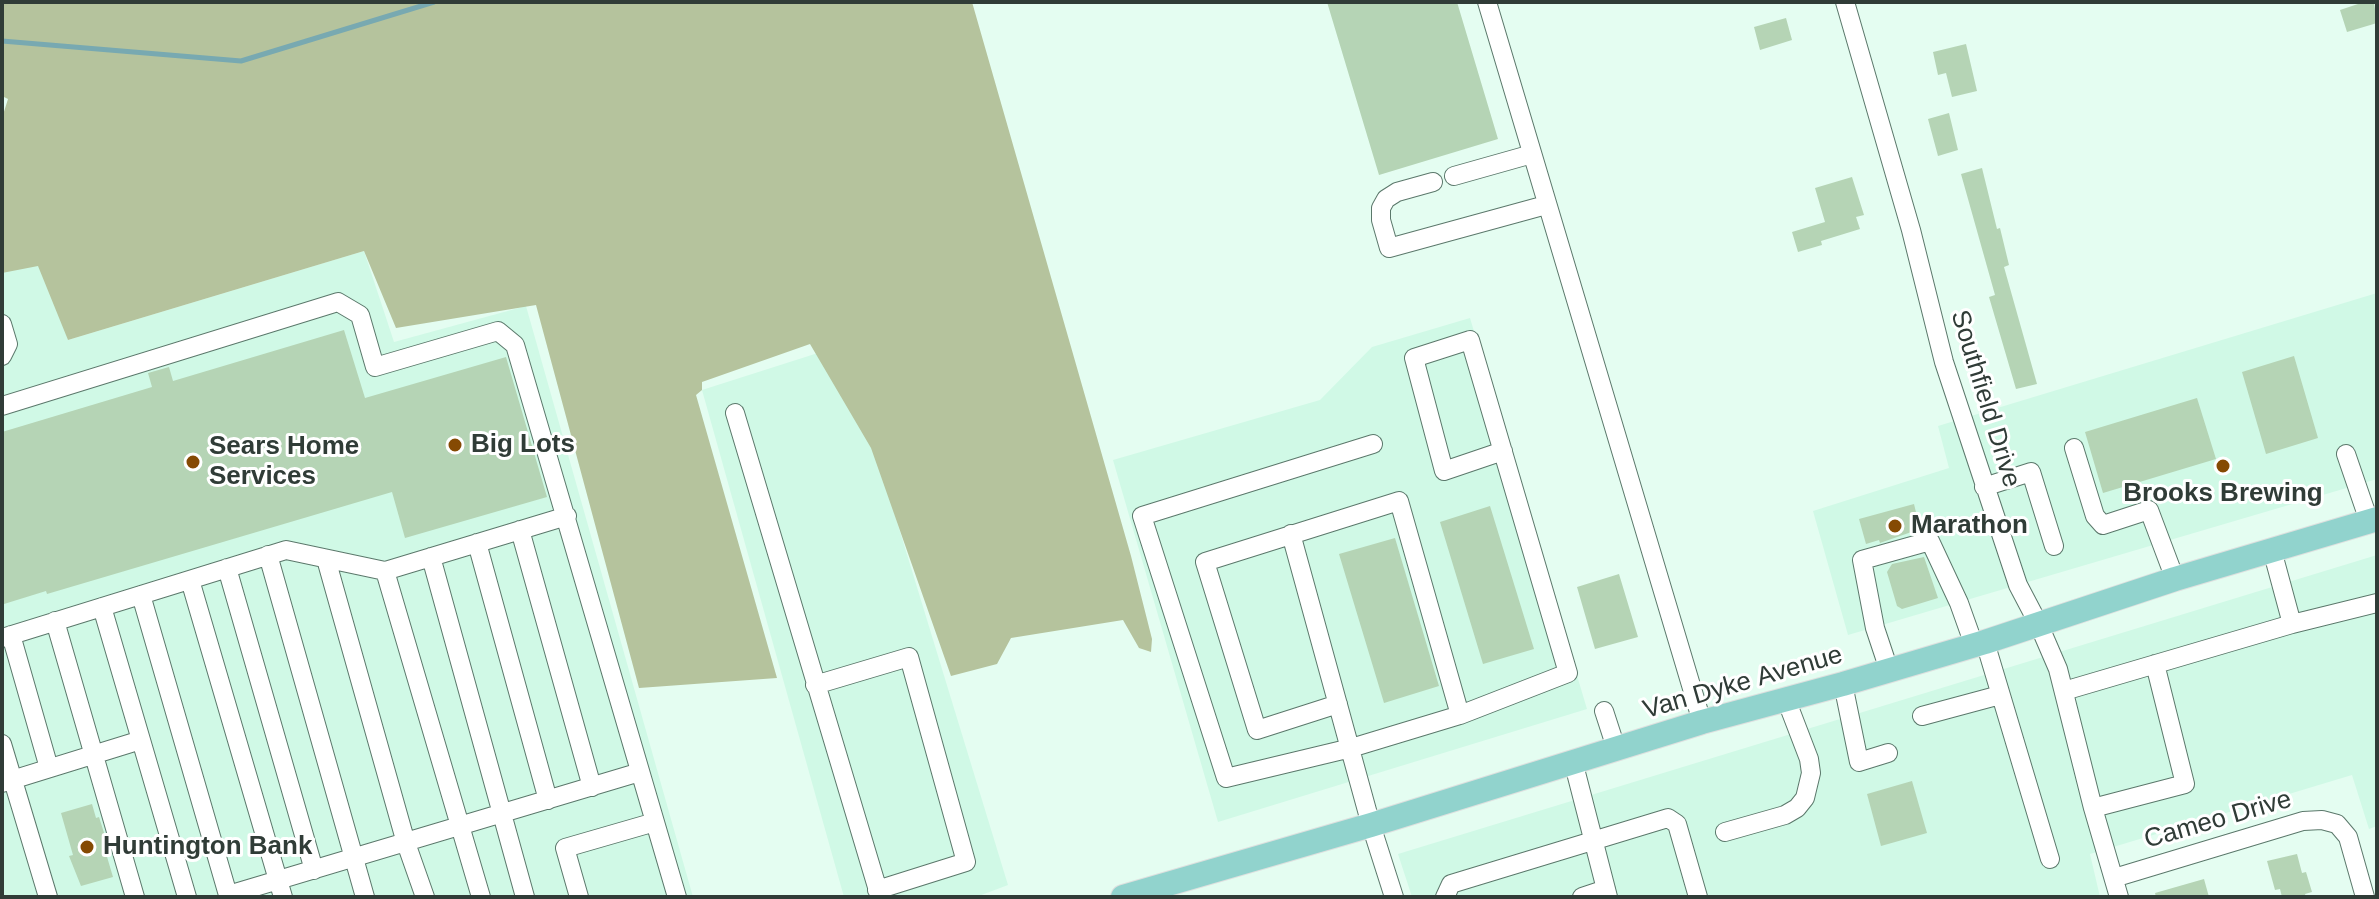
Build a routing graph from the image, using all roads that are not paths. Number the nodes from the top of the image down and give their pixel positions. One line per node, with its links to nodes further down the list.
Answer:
1 (1487, 2): 3 (street)
2 (1845, 2): 15 (street, Southfield Drive)
3 (1532, 154): 4 (street); 6 (street)
4 (1454, 176)
5 (1433, 182): 6 (street)
6 (1546, 205): 49 (street)
7 (2, 324): 8 (street)
8 (2, 356)
9 (2, 406): 16 (street)
10 (735, 413): 41 (street)
11 (1373, 444): 52 (street)
12 (2074, 448): 28 (street)
13 (1503, 451): 13 (street); 47 (street)
14 (2346, 454): 17 (street)
15 (1984, 487): 21 (street); 35 (street, Southfield Drive)
16 (567, 516): 18 (street); 58 (street)
17 (2373, 520): 22 (main road, Van Dyke Avenue)
18 (520, 530): 20 (street); 60 (street)
19 (1291, 534): 45 (street); 45 (street); 47 (street)
20 (477, 543): 24 (street); 61 (street)
21 (2054, 546)
22 (2272, 550): 28 (main road, Van Dyke Avenue); 34 (street)
23 (268, 555): 25 (street); 26 (street); 70 (street)
24 (431, 557): 27 (street); 63 (street)
25 (326, 559): 27 (street); 69 (street)
26 (227, 568): 29 (street); 72 (street)
27 (385, 571): 66 (street)
28 (2175, 579): 35 (main road, Van Dyke Avenue)
29 (190, 580): 30 (street); 74 (street)
30 (141, 595): 32 (street); 77 (street)
31 (2377, 603): 34 (street)
32 (102, 607): 33 (street); 50 (street)
33 (55, 621): 36 (street); 55 (street)
34 (2292, 624): 38 (street)
35 (2039, 625): 37 (main road, Van Dyke Avenue); 42 (street, Southfield Drive)
36 (6, 636): 57 (street)
37 (1980, 643): 39 (main road, Van Dyke Avenue); 39 (street); 43 (street)
38 (2155, 664): 42 (street); 62 (street)
39 (1889, 670): 40 (main road, Van Dyke Avenue)
40 (1843, 684): 44 (main road, Van Dyke Avenue); 54 (street)
41 (815, 685): 75 (street); 75 (street)
42 (2064, 691): 62 (street, Southfield Drive)
43 (2000, 695): 48 (street); 71 (street)
44 (1786, 699): 49 (main road, Van Dyke Avenue); 67 (street)
45 (1338, 704): 52 (street)
46 (1604, 711): 53 (street)
47 (1460, 715): 52 (street)
48 (1922, 716)
49 (1702, 722): 53 (main road, Van Dyke Avenue)
50 (141, 740): 55 (street); 80 (street)
51 (2, 744): 59 (street)
52 (1351, 748): 65 (street)
53 (1616, 748): 56 (main road, Van Dyke Avenue)
54 (1888, 753)
55 (94, 754): 57 (street); 79 (street)
56 (1573, 761): 65 (main road, Van Dyke Avenue); 68 (street)
57 (49, 768): 59 (street)
58 (640, 772): 60 (street); 64 (street)
59 (7, 781): 78 (street)
60 (592, 787): 61 (street)
61 (548, 800): 63 (street)
62 (2093, 808): 73 (street, Southfield Drive)
63 (501, 814): 66 (street); 84 (street)
64 (655, 822): 85 (street); 86 (street)
65 (1371, 825): 87 (main road, Van Dyke Avenue); 88 (street)
66 (461, 826): 69 (street); 83 (street)
67 (1725, 832)
68 (1593, 839): 76 (street); 89 (street); 91 (street)
69 (406, 843): 70 (street); 82 (street)
70 (354, 858): 72 (street); 81 (street)
71 (2050, 859)
72 (314, 870): 74 (street)
73 (2114, 878): 92 (street, Southfield Drive); 93 (street, Cameo Drive)
74 (281, 889): 77 (street)
75 (879, 893)
76 (1607, 893): 90 (street)
77 (226, 896)
78 (48, 897)
79 (135, 897)
80 (187, 897)
81 (365, 897)
82 (425, 897)
83 (481, 897)
84 (525, 897)
85 (579, 897)
86 (677, 897)
87 (1123, 897)
88 (1394, 897)
89 (1445, 897)
90 (1582, 897)
91 (1698, 897)
92 (2119, 897)
93 (2365, 897)

